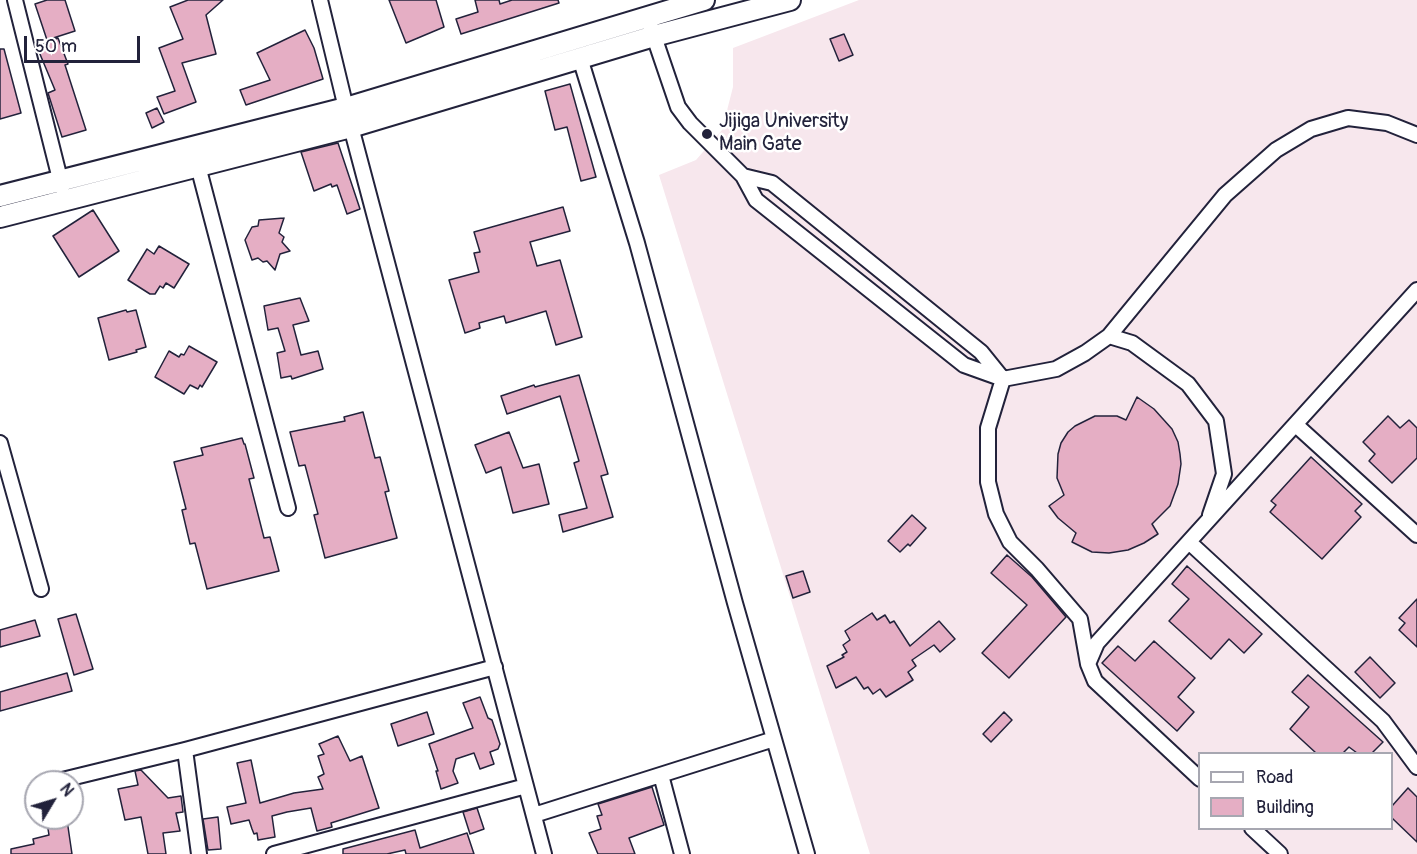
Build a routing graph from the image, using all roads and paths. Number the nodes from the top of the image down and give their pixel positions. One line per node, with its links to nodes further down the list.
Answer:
1 (15, 0): 12 (street)
2 (320, 0): 8 (street)
3 (704, 0): 5 (main road)
4 (790, 0): 6 (main road)
5 (647, 16): 6 (street); 8 (main road)
6 (654, 36): 7 (main road); 11 (street)
7 (579, 58): 8 (main road); 28 (street)
8 (348, 117): 10 (main road); 12 (main road); 27 (street)
9 (1417, 135): 17 (street)
10 (198, 166): 14 (main road); 21 (street)
11 (743, 176): 18 (street); 18 (street)
12 (60, 180): 13 (main road); 14 (street)
13 (0, 196)
14 (65, 201): 15 (main road)
15 (0, 217)
16 (1417, 290): 19 (street)
17 (1108, 336): 18 (street); 22 (street)
18 (1003, 379): 26 (street)
19 (1296, 425): 22 (street); 23 (street)
20 (0, 443): 25 (street)
21 (288, 508)
22 (1207, 522): 24 (street)
23 (1417, 535)
24 (1189, 542): 26 (street); 30 (street)
25 (41, 589)
26 (1088, 664): 33 (street)
27 (495, 667): 29 (street); 34 (street)
28 (774, 739): 32 (street); 41 (street)
29 (185, 750): 31 (street); 37 (street)
30 (1417, 767)
31 (84, 775)
32 (661, 775): 35 (street); 40 (street)
33 (1198, 777)
34 (526, 786): 35 (street); 38 (street)
35 (534, 815): 39 (street)
36 (1254, 830): 42 (street)
37 (199, 854)
38 (274, 854)
39 (544, 854)
40 (682, 854)
41 (807, 854)
42 (1280, 854)

